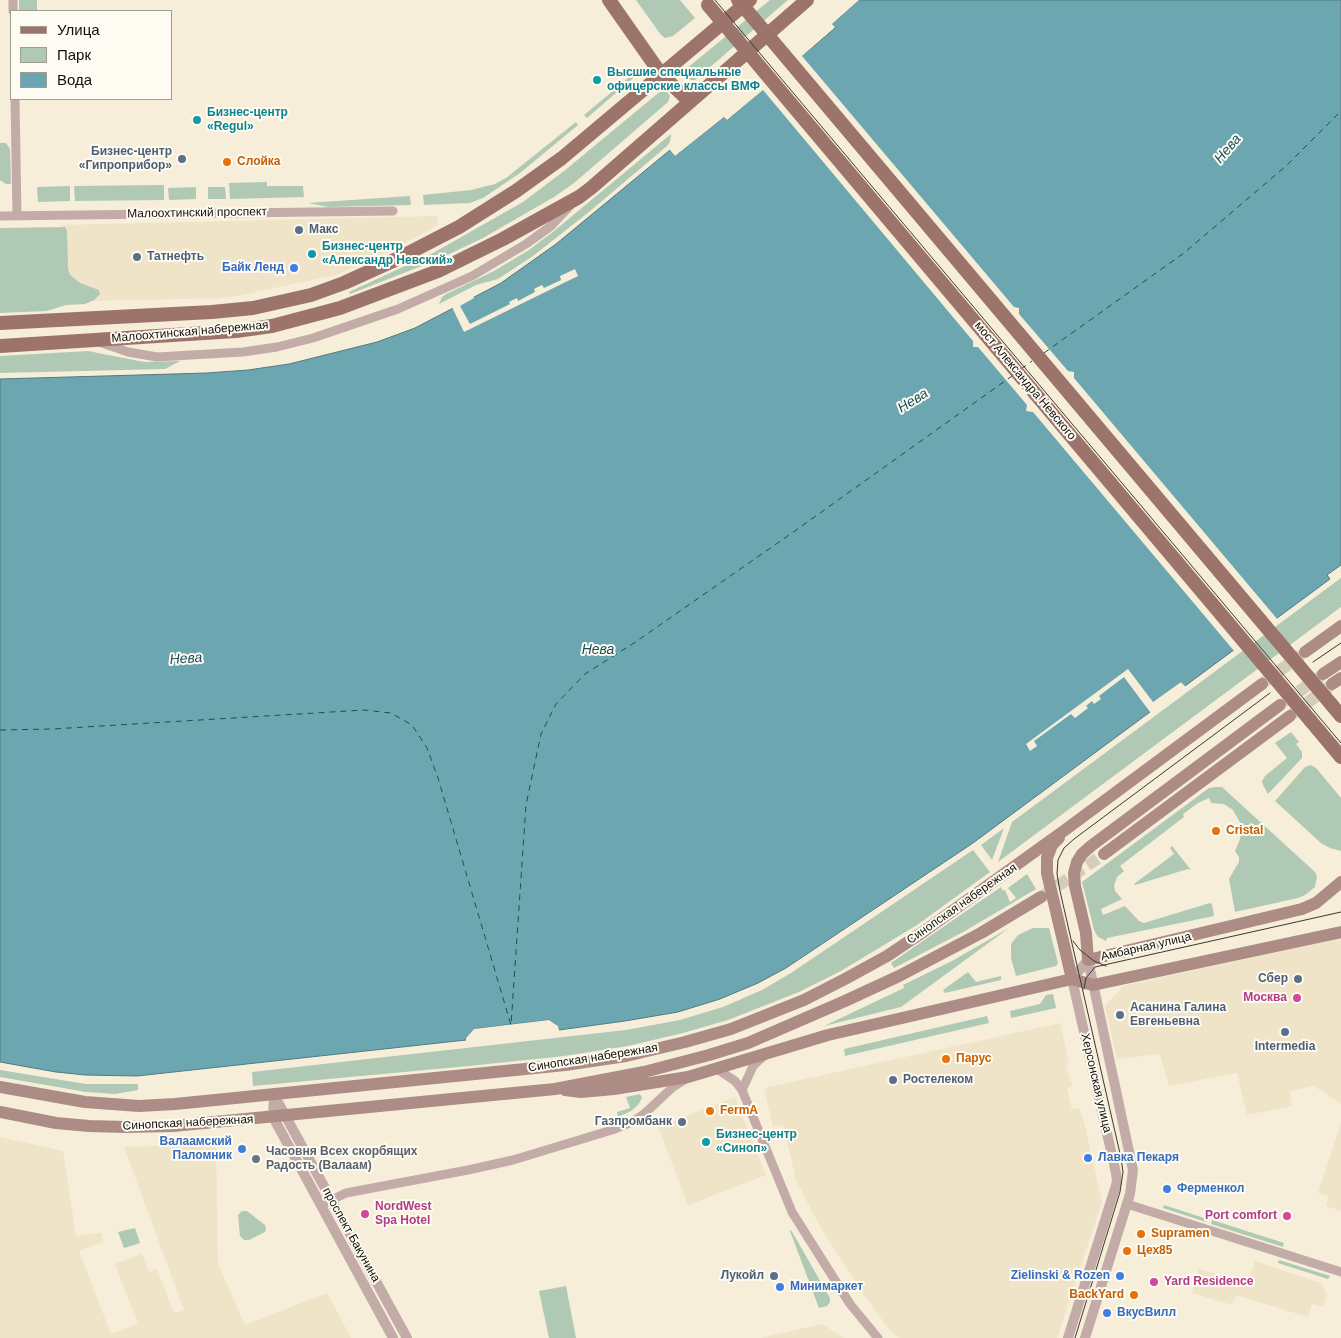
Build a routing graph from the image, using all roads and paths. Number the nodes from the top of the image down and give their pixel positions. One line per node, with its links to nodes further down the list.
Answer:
1 (609, 0): 6 (main road)
2 (738, 0): 23 (main road, мост Александра Невского, bridge)
3 (750, 0): 6 (main road)
4 (807, 0): 8 (main road)
5 (706, 3): 24 (main road, мост Александра Невского, bridge)
6 (666, 70): 8 (main road); 13 (main road, Малоохтинская набережная)
7 (15, 100): 12 (street)
8 (690, 102): 9 (main road, Малоохтинская набережная)
9 (578, 197): 14 (main road, Малоохтинская набережная); 14 (street)
10 (393, 211): 12 (street, Малоохтинский проспект)
11 (0, 216): 12 (street, Малоохтинский проспект)
12 (17, 216)
13 (0, 323)
14 (94, 340): 15 (main road, Малоохтинская набережная)
15 (0, 346)
16 (1341, 626): 17 (main road)
17 (1305, 652)
18 (1341, 662): 19 (main road)
19 (1323, 674)
20 (1262, 684): 25 (main road, Синопская набережная)
21 (1280, 705): 30 (main road, Херсонская улица)
22 (1290, 716): 26 (main road)
23 (1341, 716)
24 (1341, 757)
25 (1065, 830): 31 (main road, Херсонская улица); 39 (main road, Синопская набережная)
26 (1104, 854)
27 (1341, 882): 30 (main road, Амбарная улица)
28 (1041, 897): 37 (main road, Синопская набережная)
29 (1341, 932): 32 (main road, Амбарная улица)
30 (1088, 960): 31 (street, Амбарная улица); 32 (street, Херсонская улица)
31 (1072, 979): 32 (main road, Амбарная улица); 33 (main road, Синопская набережная); 43 (street, Херсонская улица)
32 (1093, 985): 44 (street, Херсонская улица)
33 (765, 1055): 34 (main road, Синопская набережная); 38 (street)
34 (717, 1069): 35 (main road, Синопская набережная); 38 (street)
35 (688, 1077): 37 (main road, Синопская набережная); 42 (street, Синопская набережная)
36 (0, 1087): 39 (main road, Синопская набережная)
37 (555, 1089): 41 (main road, Синопская набережная)
38 (742, 1090): 49 (street)
39 (274, 1094): 41 (street)
40 (0, 1112): 41 (main road, Синопская набережная)
41 (279, 1117): 42 (street, проспект Бакунина); 45 (street, проспект Бакунина)
42 (331, 1199): 45 (street, Синопская набережная); 48 (street, проспект Бакунина)
43 (1112, 1200): 44 (street); 50 (street, Херсонская улица)
44 (1128, 1204): 46 (street); 51 (street, Херсонская улица)
45 (320, 1205): 47 (street, проспект Бакунина)
46 (1341, 1272)
47 (393, 1338)
48 (406, 1338)
49 (878, 1338)
50 (1068, 1338)
51 (1085, 1338)

